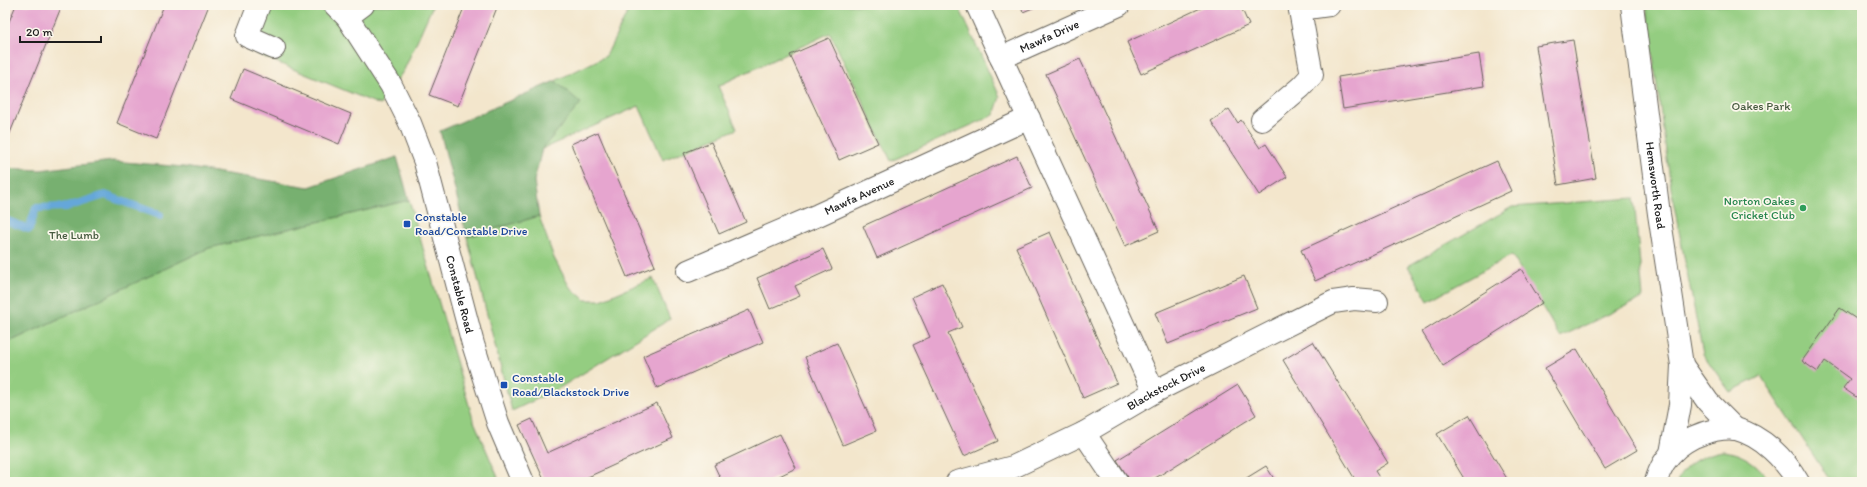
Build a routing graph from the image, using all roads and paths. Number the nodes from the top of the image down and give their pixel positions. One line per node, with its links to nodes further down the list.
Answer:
1 (260, 5): 8 (street)
2 (977, 5): 9 (street)
3 (1119, 5): 9 (street, Mawfa Drive)
4 (1329, 5): 6 (street)
5 (1632, 5): 14 (street, Hemsworth Road)
6 (1299, 7): 11 (street)
7 (348, 9): 19 (street, Constable Road)
8 (274, 48)
9 (1001, 58): 10 (street)
10 (1029, 118): 12 (street, Mawfa Avenue); 15 (street)
11 (1262, 120)
12 (688, 271)
13 (1377, 301): 15 (street, Blackstock Drive)
14 (1682, 365): 16 (street, Hemsworth Road); 18 (street, Hemsworth Road)
15 (1154, 392): 17 (street, Blackstock Drive)
16 (1735, 429): 18 (street); 23 (street)
17 (1084, 434): 20 (street, Blackstock Drive); 21 (street)
18 (1671, 453): 22 (street)
19 (523, 482)
20 (957, 482)
21 (1117, 482)
22 (1656, 482)
23 (1798, 482)

